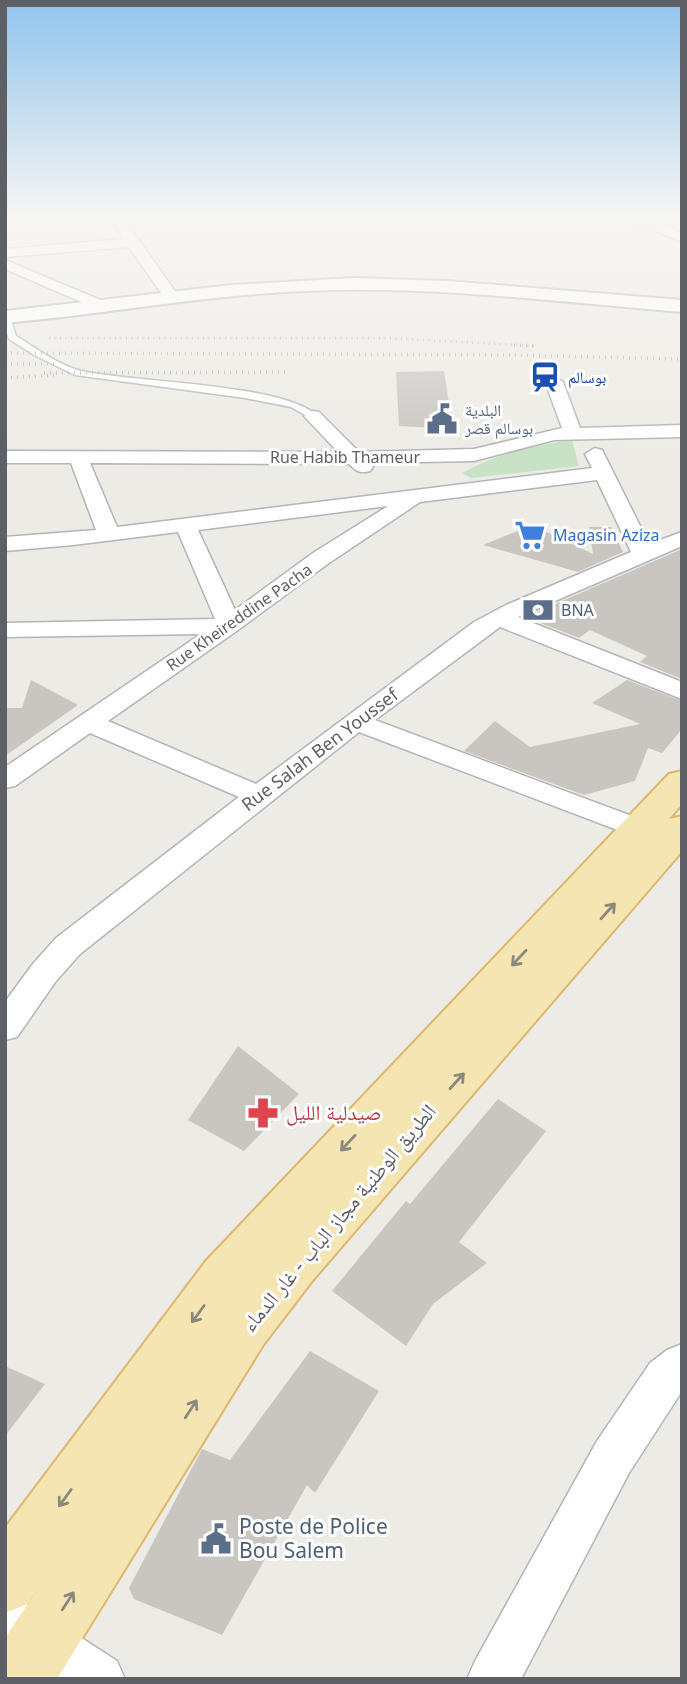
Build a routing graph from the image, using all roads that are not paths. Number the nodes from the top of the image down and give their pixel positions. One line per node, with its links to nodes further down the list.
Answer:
1 (83, 298): 5 (street)
2 (167, 298): 5 (street)
3 (563, 298): 4 (street)
4 (682, 306)
5 (105, 307): 7 (street)
6 (5, 308): 7 (street)
7 (12, 317): 9 (lane)
8 (554, 382): 11 (street)
9 (313, 416): 15 (street)
10 (682, 431): 11 (street, Rue Habib Thameur)
11 (580, 433): 12 (street, Rue Habib Thameur); 16 (street)
12 (474, 455): 15 (street, Rue Habib Thameur); 17 (street, Rue Kheireddine Pacha)
13 (5, 457): 14 (street, Rue Habib Thameur)
14 (78, 457): 15 (street, Rue Habib Thameur); 20 (street)
15 (355, 458): 18 (street)
16 (602, 473): 17 (street); 23 (street)
17 (416, 496): 18 (street); 25 (street, Rue Kheireddine Pacha)
18 (390, 499): 19 (street)
19 (185, 525): 20 (street); 25 (street)
20 (109, 535): 22 (street)
21 (682, 538): 23 (street, Rue Salah Ben Youssef)
22 (5, 544)
23 (643, 554): 24 (street, Rue Salah Ben Youssef)
24 (498, 618): 27 (street); 29 (street, Rue Salah Ben Youssef)
25 (229, 625): 26 (street); 28 (street, Rue Kheireddine Pacha)
26 (5, 630)
27 (682, 691)
28 (87, 722): 30 (street, Rue Kheireddine Pacha); 32 (street)
29 (356, 722): 32 (street, Rue Salah Ben Youssef); 33 (street)
30 (5, 780)
31 (682, 782): 33 (main road, الطريق الوطنية مجاز الباب - غار الدماء)
32 (259, 795): 34 (street, Rue Salah Ben Youssef)
33 (669, 833): 36 (main road, الطريق الوطنية مجاز الباب - غار الدماء, one-way to 36); 37 (main road, الطريق الوطنية مجاز الباب - غار الدماء, one-way to 33)
34 (5, 1028)
35 (682, 1364): 39 (street)
36 (5, 1581)
37 (22, 1646): 38 (street)
38 (99, 1679)
39 (493, 1679)

